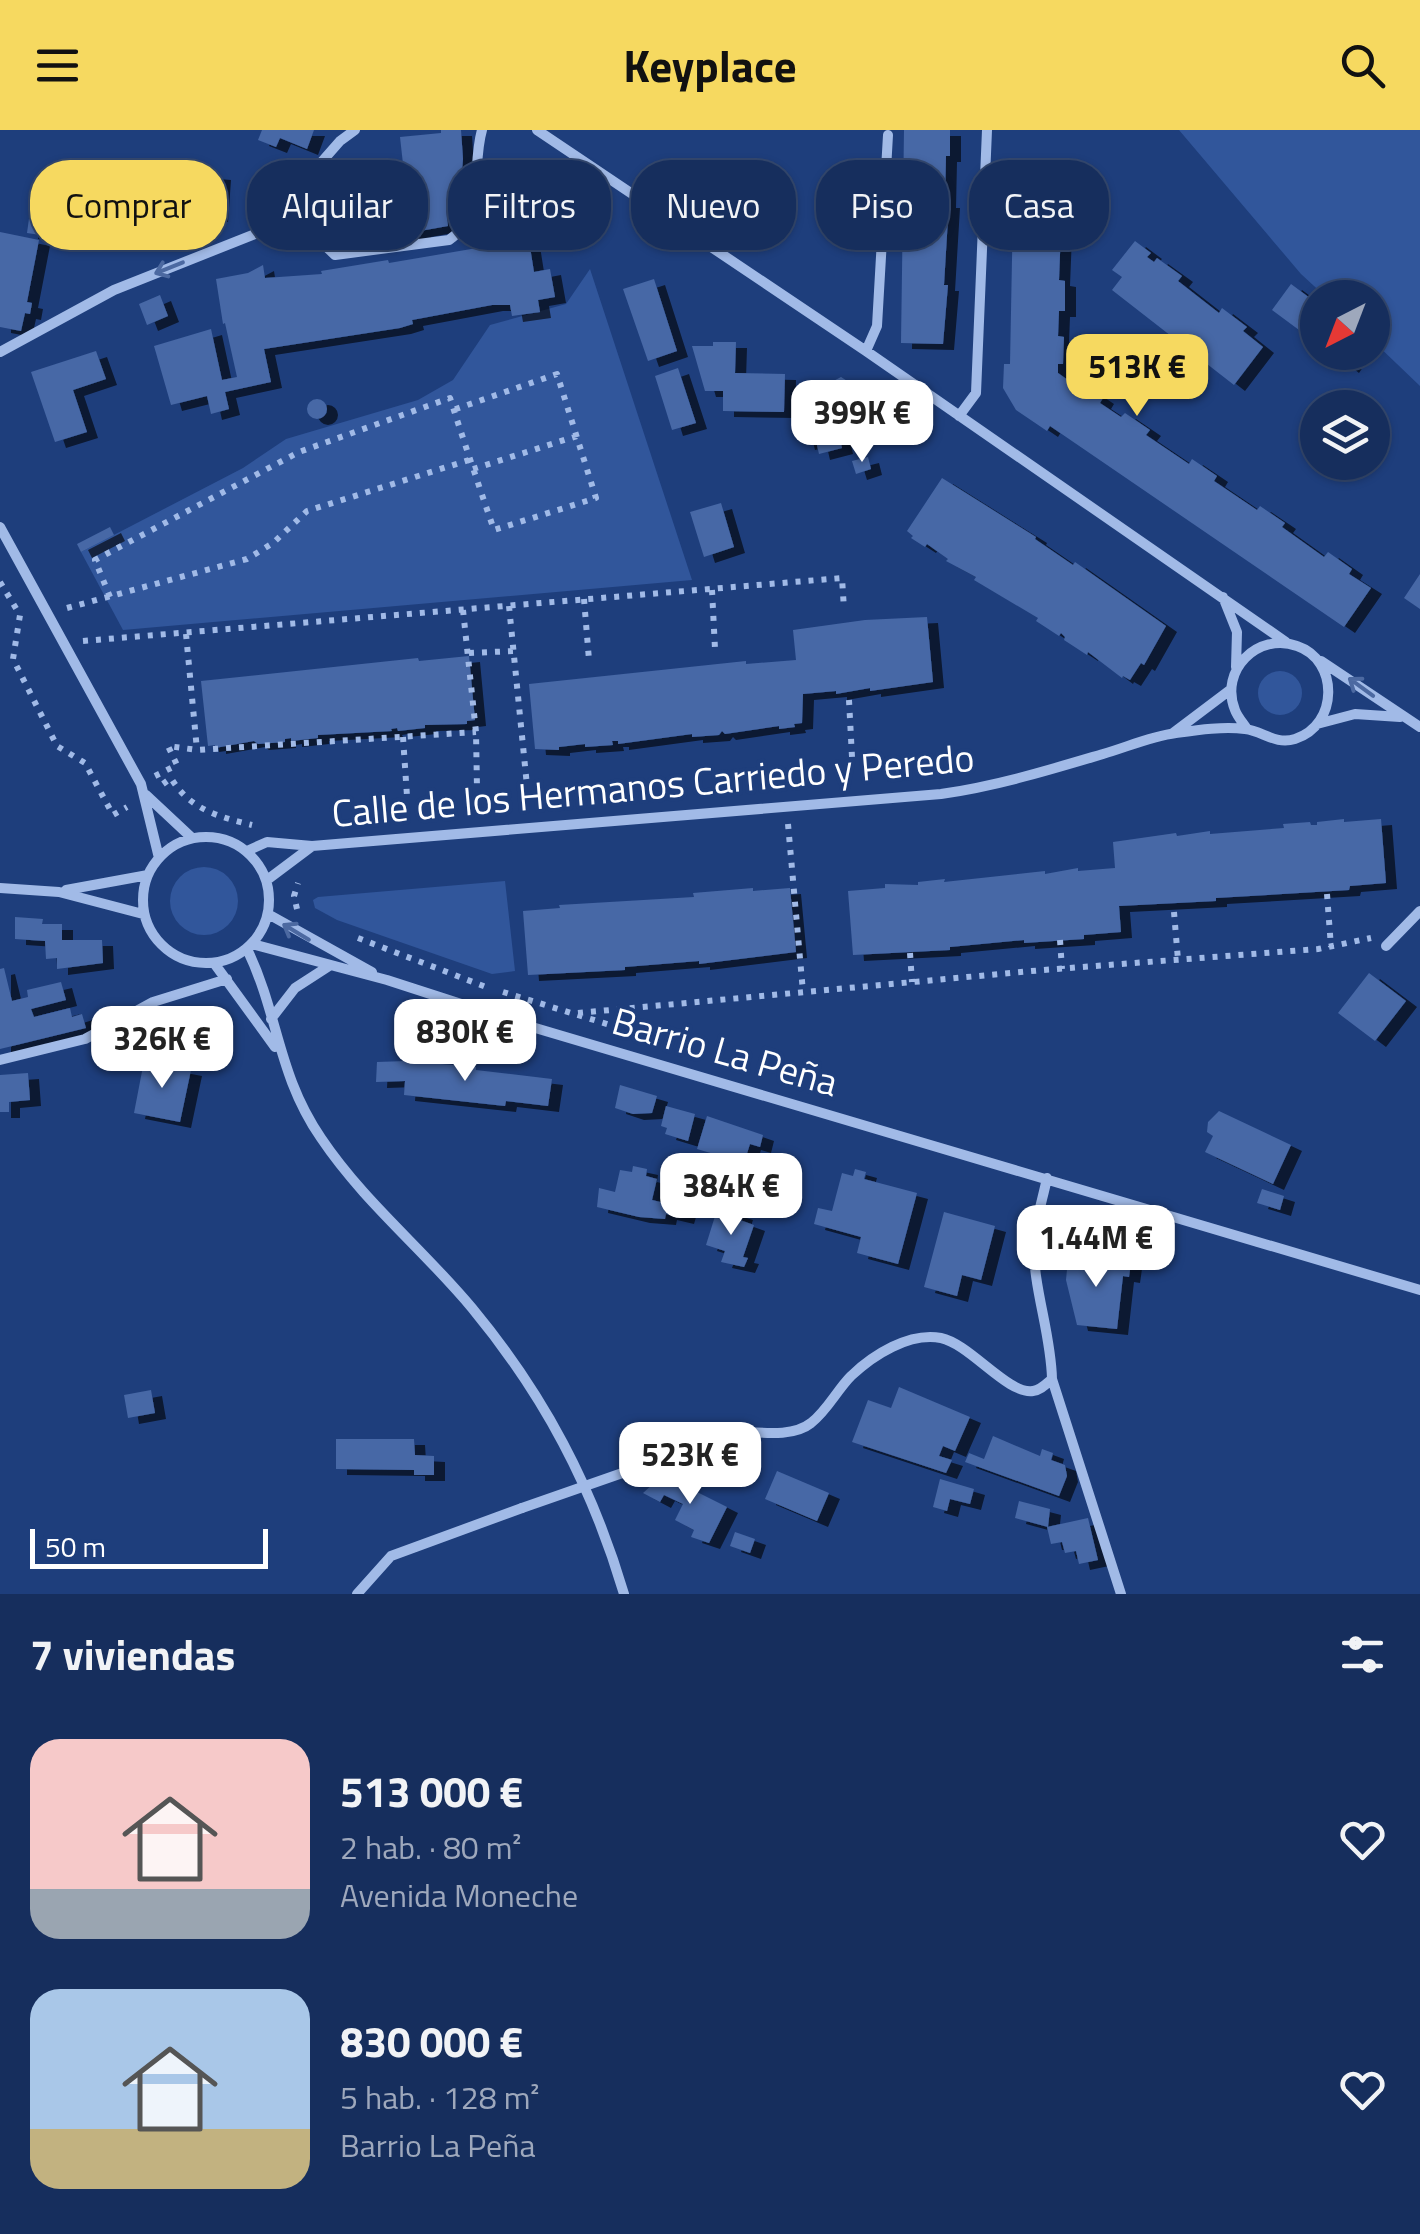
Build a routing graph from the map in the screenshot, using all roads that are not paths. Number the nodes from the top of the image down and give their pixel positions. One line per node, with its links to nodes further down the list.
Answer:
1 (354, 130): 6 (street)
2 (482, 130): 8 (street)
3 (537, 130): 11 (street)
4 (987, 130): 13 (street)
5 (888, 135): 11 (street)
6 (323, 160)
7 (247, 237): 12 (street, one-way to 12)
8 (428, 243)
9 (330, 250): 10 (street)
10 (373, 250)
11 (866, 351): 13 (street)
12 (0, 352)
13 (959, 416): 15 (street)
14 (0, 527): 25 (street)
15 (1222, 596): 16 (street); 18 (street)
16 (1286, 642): 17 (street); 18 (street)
17 (1318, 660): 20 (street, one-way to 17); 21 (street)
18 (1236, 669): 19 (street)
19 (1230, 690): 23 (street); 24 (street, Calle de los Hermanos Carriedo y Peredo)
20 (1401, 717): 21 (street); 22 (street)
21 (1317, 724): 23 (street)
22 (1420, 727)
23 (1247, 729): 24 (street, Calle de los Hermanos Carriedo y Peredo)
24 (1172, 733): 27 (street, Calle de los Hermanos Carriedo y Peredo)
25 (143, 789): 26 (street); 29 (street)
26 (192, 838): 28 (street); 29 (street)
27 (312, 846): 28 (street, Calle de los Hermanos Carriedo y Peredo); 31 (street, Calle de los Hermanos Carriedo y Peredo)
28 (247, 850): 31 (street)
29 (159, 858): 30 (street)
30 (148, 875): 33 (street); 35 (street)
31 (267, 880): 36 (street)
32 (0, 888): 33 (street)
33 (60, 892): 35 (street)
34 (1420, 911): 37 (street)
35 (144, 914): 39 (street)
36 (268, 914): 38 (street); 42 (street, Barrio La Peña, one-way to 36)
37 (1382, 941)
38 (250, 946): 39 (street); 40 (street, Barrio La Peña); 43 (street)
39 (214, 963): 41 (street)
40 (328, 966): 42 (street, Barrio La Peña); 43 (street)
41 (227, 980): 44 (street); 45 (street)
42 (387, 980): 46 (street, Barrio La Peña)
43 (271, 1019): 44 (street)
44 (280, 1053): 50 (street)
45 (0, 1060)
46 (1048, 1178): 47 (street, Barrio La Peña); 48 (street)
47 (1420, 1290)
48 (1052, 1379): 49 (street, bridge); 51 (street)
49 (357, 1594)
50 (624, 1594)
51 (1121, 1594)

